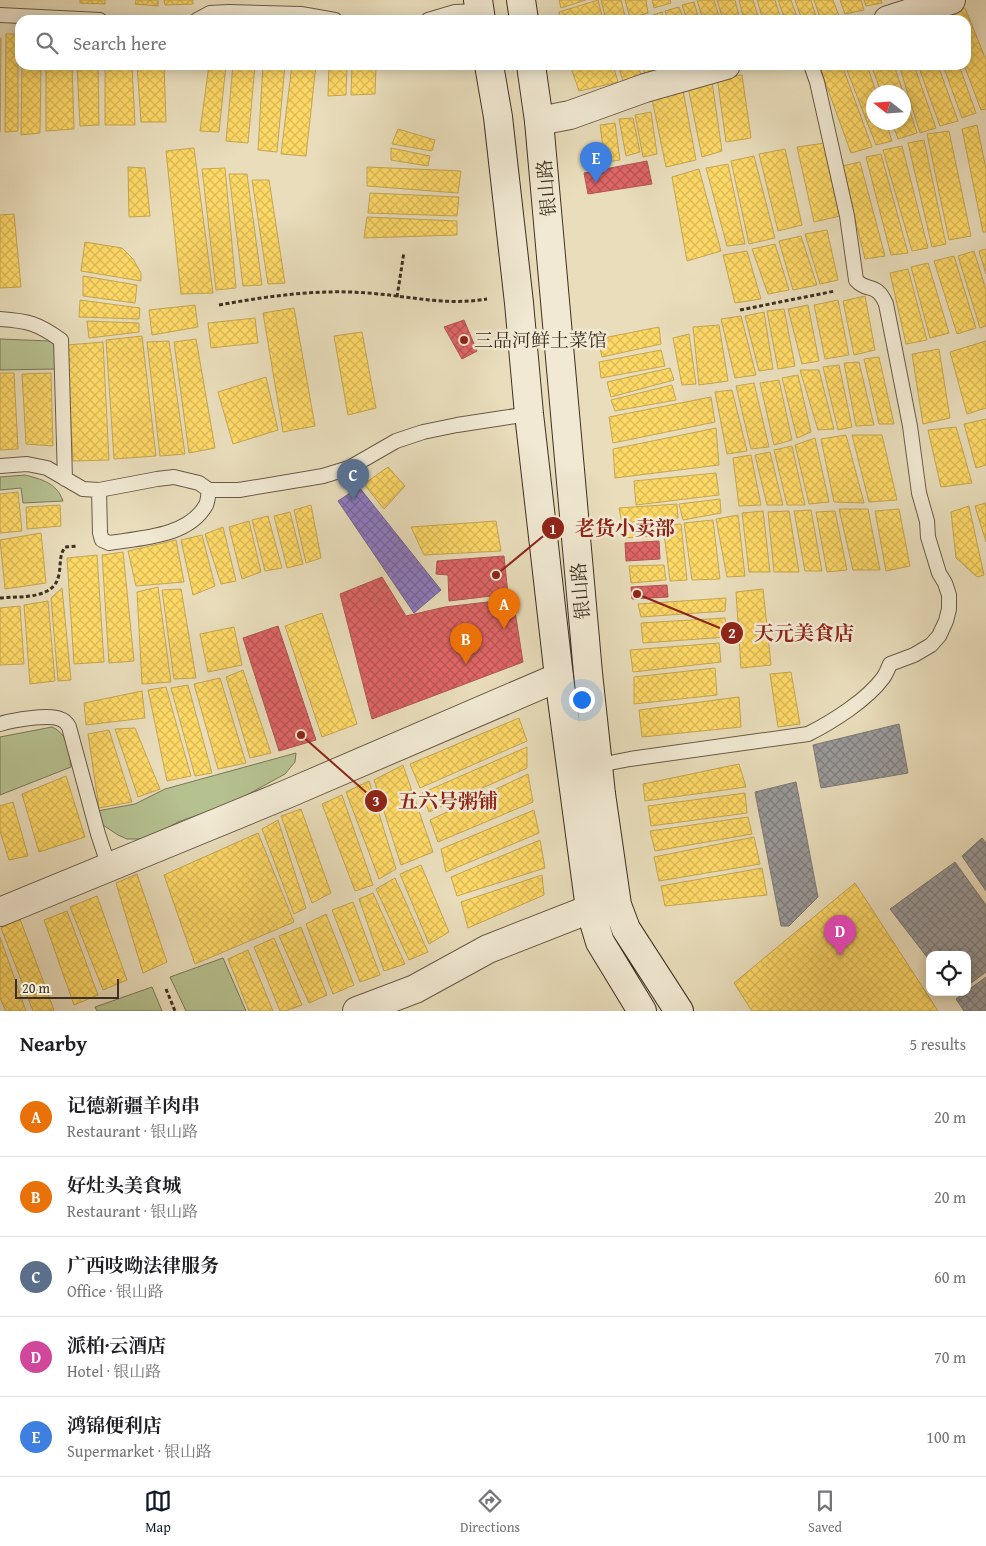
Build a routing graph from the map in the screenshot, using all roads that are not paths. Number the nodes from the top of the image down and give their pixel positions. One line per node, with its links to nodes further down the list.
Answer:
1 (521, 0): 8 (main road)
2 (951, 0): 9 (main road)
3 (480, 10): 7 (lane)
4 (0, 15): 10 (lane)
5 (206, 15): 6 (lane)
6 (307, 15)
7 (445, 15)
8 (523, 15)
9 (904, 15)
10 (15, 16)
11 (490, 70): 17 (main road, 银山路)
12 (532, 70): 15 (main road, 银山路)
13 (708, 70): 15 (main road)
14 (813, 70): 24 (lane)
15 (540, 121): 24 (main road, 银山路)
16 (0, 318): 19 (lane)
17 (529, 414): 21 (lane); 22 (main road, 银山路)
18 (0, 466): 19 (lane)
19 (65, 479): 20 (lane)
20 (100, 490): 21 (lane); 21 (lane)
21 (209, 490)
22 (559, 677): 25 (main road); 26 (main road, 银山路)
23 (0, 724): 25 (lane)
24 (599, 765): 30 (main road, 银山路)
25 (109, 867): 27 (main road)
26 (590, 909): 28 (main road); 29 (main road, 银山路)
27 (0, 912)
28 (357, 1011)
29 (642, 1011)
30 (679, 1011)

